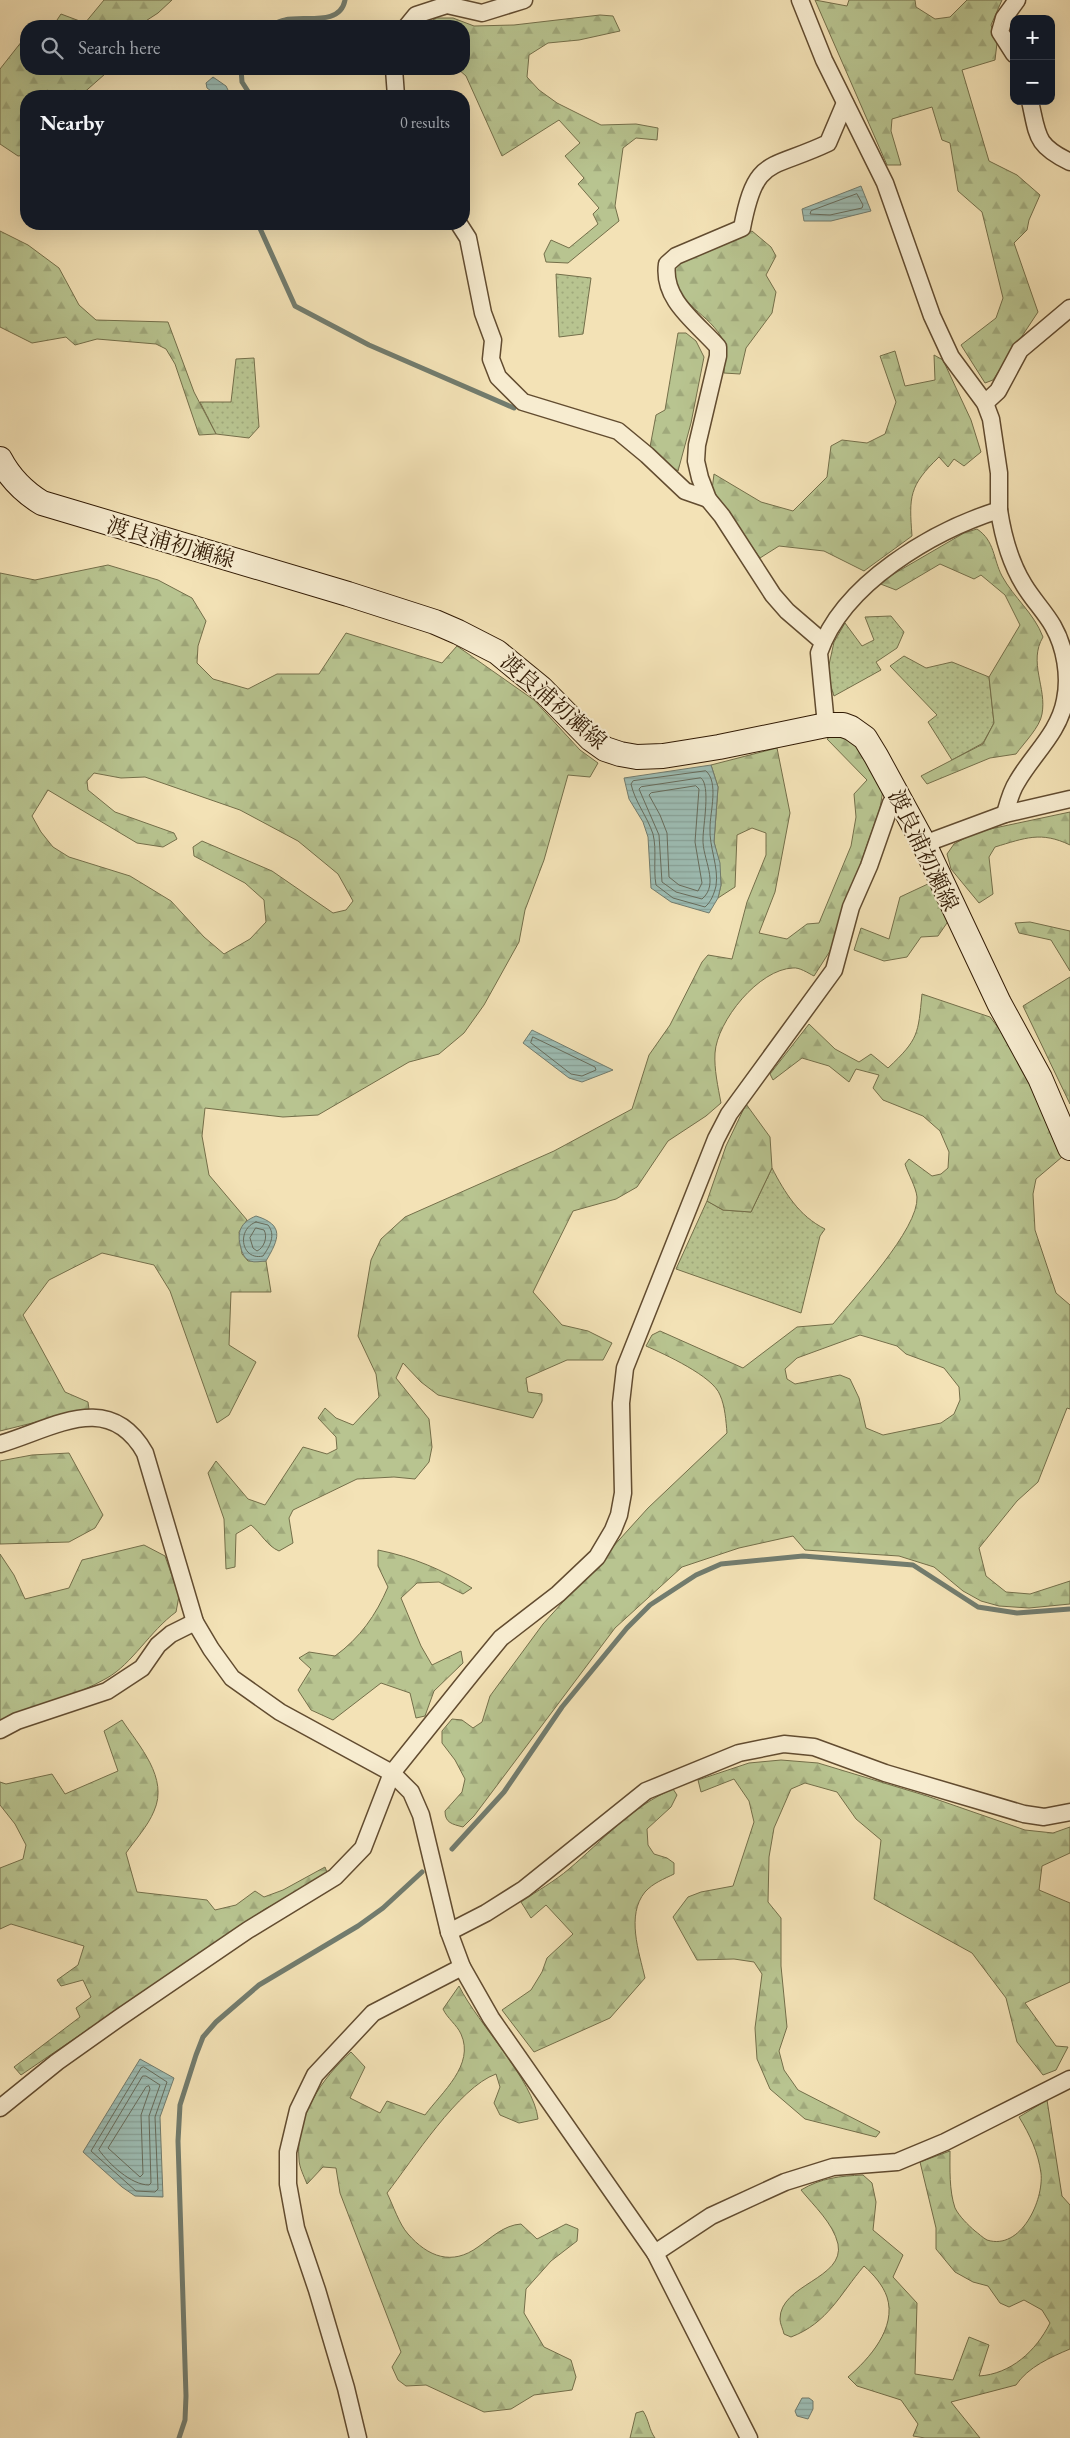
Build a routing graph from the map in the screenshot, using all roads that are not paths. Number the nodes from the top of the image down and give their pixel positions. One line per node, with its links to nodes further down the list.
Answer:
1 (524, 0): 4 (street)
2 (800, 0): 8 (street)
3 (1017, 0): 5 (street)
4 (412, 20)
5 (1010, 48)
6 (394, 75): 7 (street)
7 (396, 90)
8 (845, 103): 13 (street); 15 (street)
9 (1031, 105): 10 (street)
10 (1070, 162)
11 (463, 230): 15 (street)
12 (1070, 308): 13 (street)
13 (985, 403): 16 (street)
14 (0, 459): 18 (main road, 渡良浦初瀬線)
15 (708, 499): 17 (street)
16 (1000, 510): 17 (street); 21 (street)
17 (823, 642): 18 (street)
18 (826, 725): 20 (main road, 渡良浦初瀬線)
19 (1070, 798): 21 (street)
20 (901, 800): 22 (main road, 渡良浦初瀬線); 27 (street)
21 (1004, 814): 22 (street)
22 (924, 844): 23 (main road, 渡良浦初瀬線)
23 (1070, 1148)
24 (0, 1444): 25 (street)
25 (195, 1622): 26 (street); 27 (street)
26 (0, 1730)
27 (392, 1773): 29 (street); 32 (street)
28 (1070, 1812): 29 (street)
29 (449, 1932): 30 (street)
30 (462, 1967): 33 (street); 34 (street)
31 (1070, 2079): 33 (street)
32 (0, 2108)
33 (655, 2253): 35 (street)
34 (358, 2438)
35 (749, 2438)

